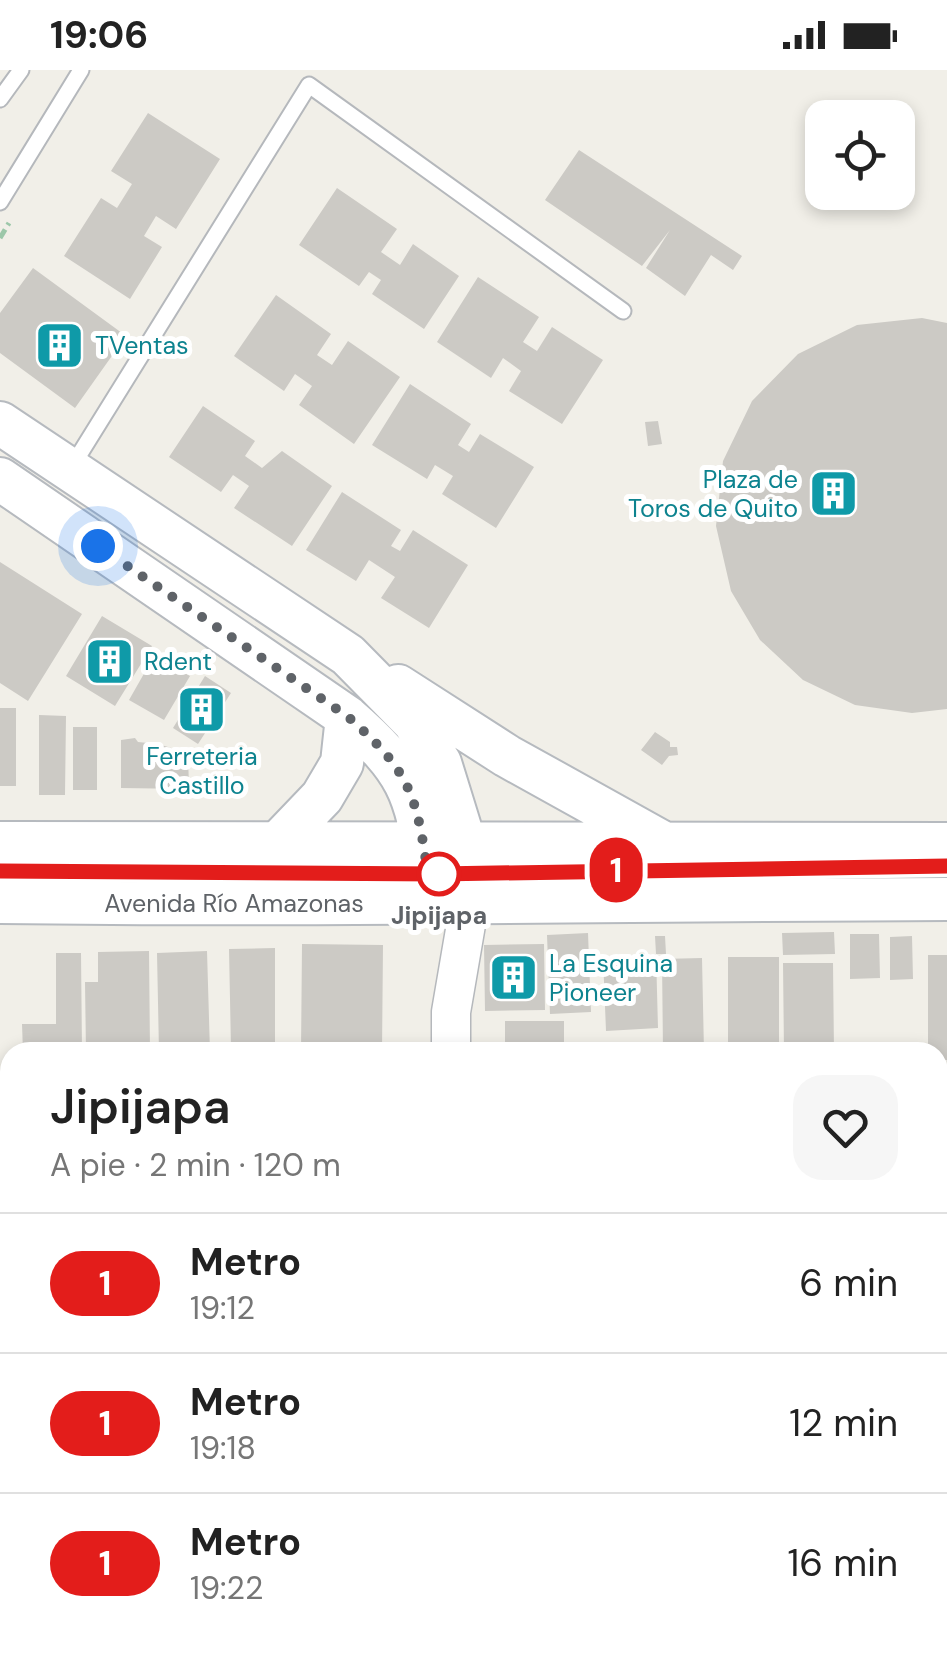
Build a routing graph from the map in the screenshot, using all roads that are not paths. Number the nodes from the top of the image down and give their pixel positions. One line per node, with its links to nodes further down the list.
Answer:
1 (20, 70): 3 (lane)
2 (81, 70): 4 (lane)
3 (0, 99)
4 (0, 202)
5 (623, 311): 7 (lane)
6 (0, 423): 7 (main road)
7 (71, 468): 9 (main road)
8 (0, 480): 10 (main road)
9 (348, 655): 14 (main road); 15 (main road)
10 (347, 716): 12 (main road); 13 (main road)
11 (0, 843): 12 (main road)
12 (278, 844): 13 (main road)
13 (423, 844): 14 (main road); 18 (main road)
14 (465, 844): 15 (main road); 18 (main road)
15 (664, 844): 16 (main road)
16 (947, 844)
17 (947, 899): 18 (main road, Avenida Río Amazonas)
18 (450, 901): 19 (main road, Avenida Río Amazonas); 20 (street)
19 (0, 902)
20 (451, 1042)

